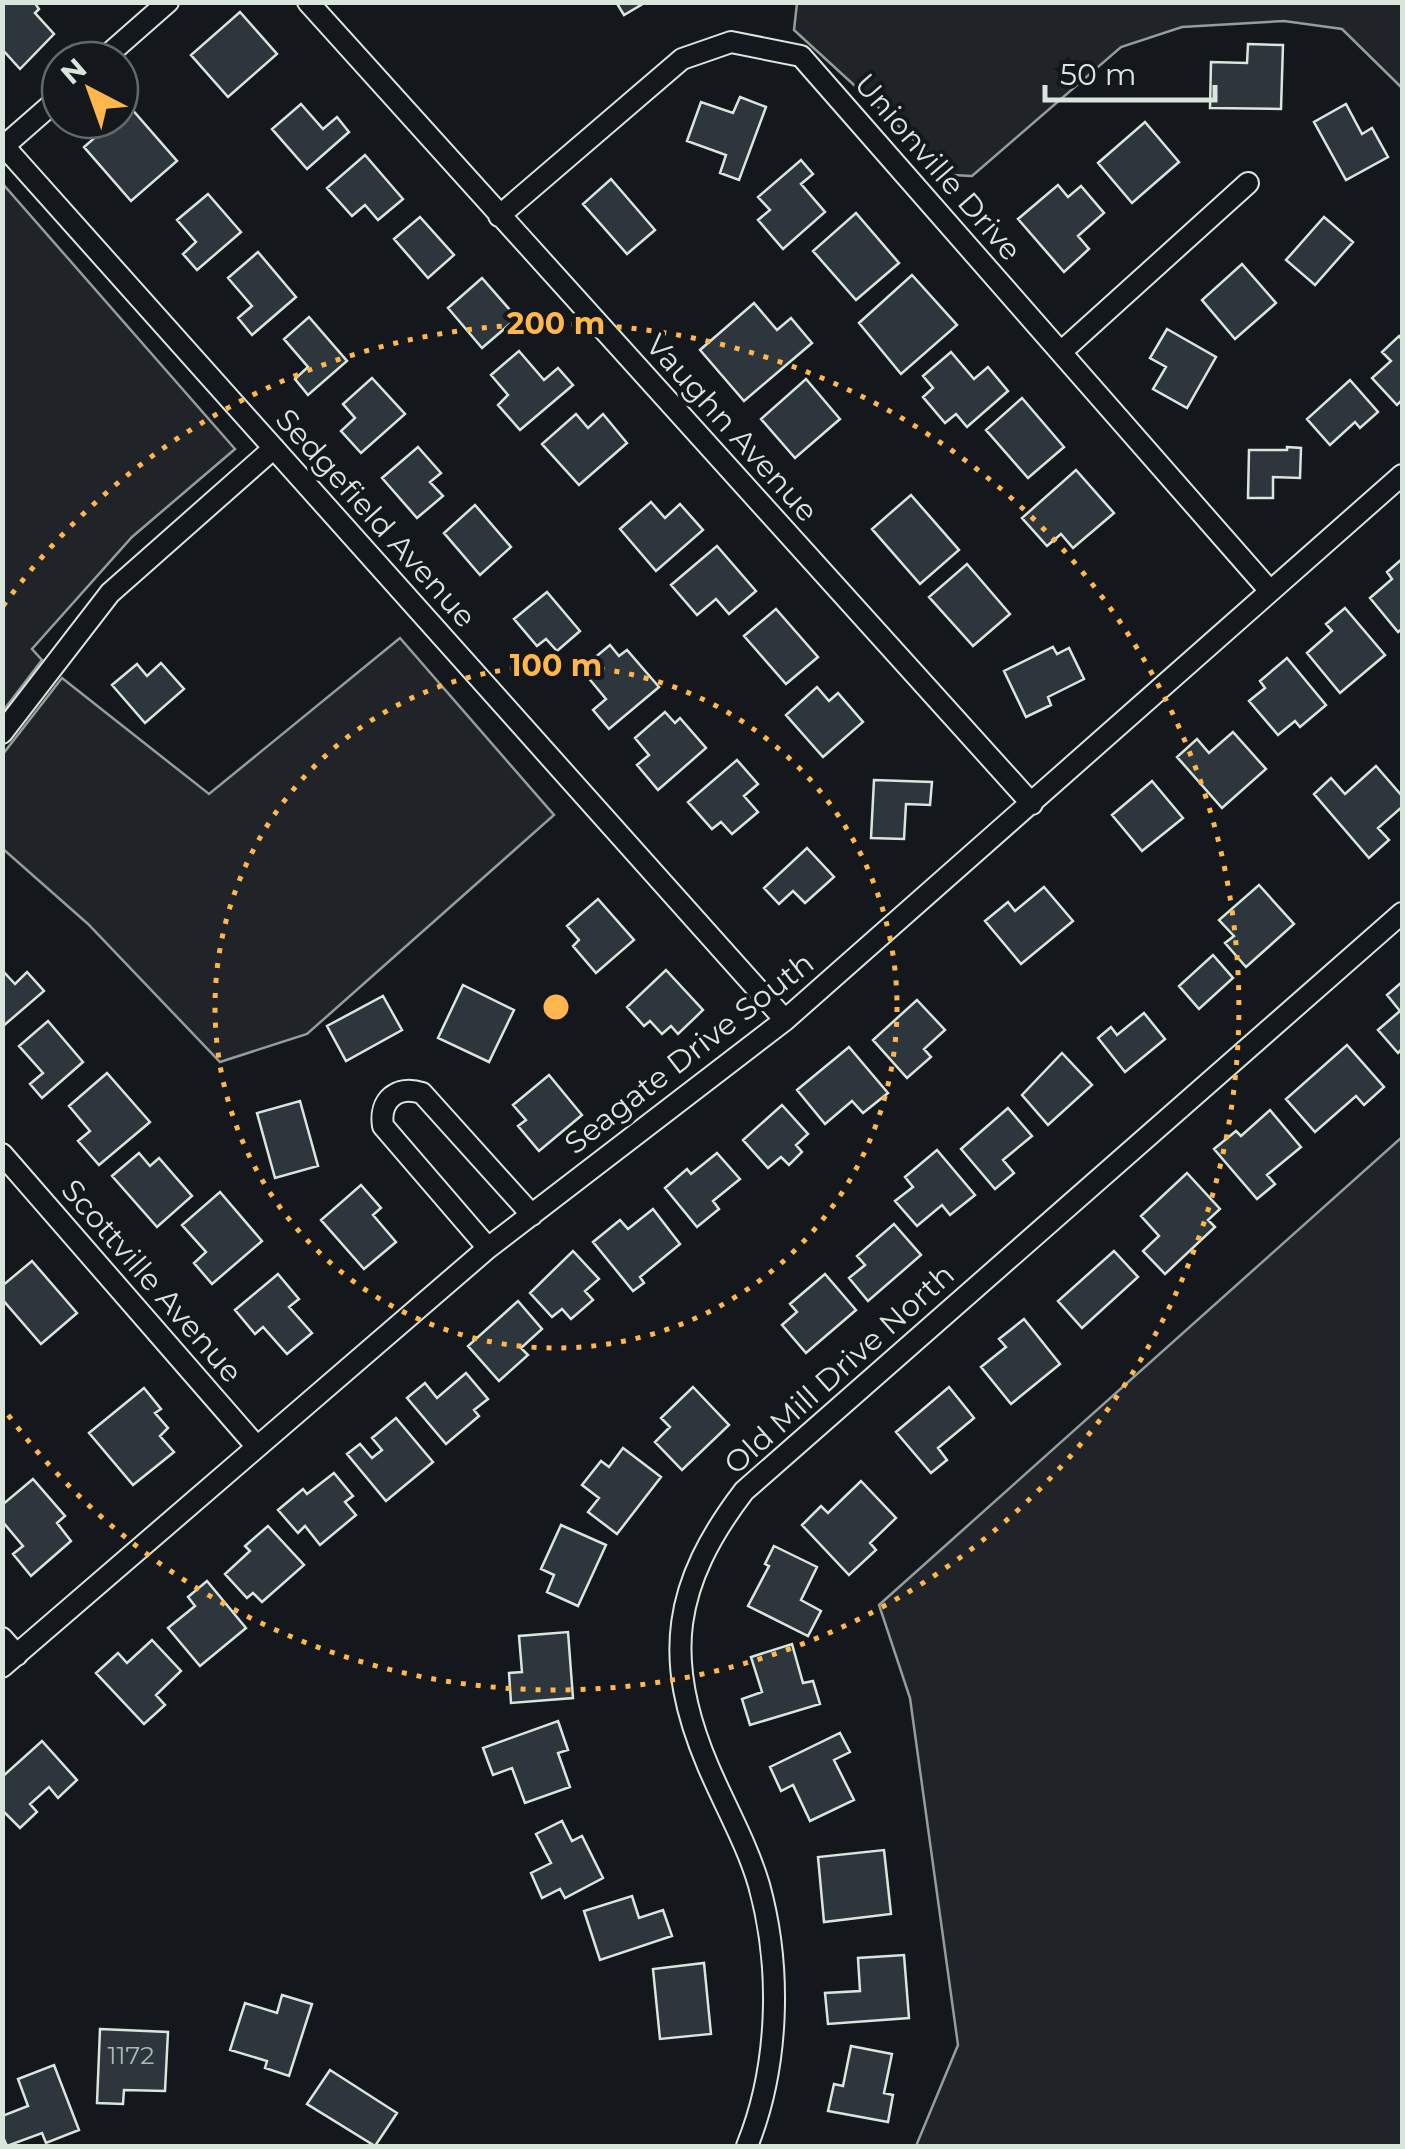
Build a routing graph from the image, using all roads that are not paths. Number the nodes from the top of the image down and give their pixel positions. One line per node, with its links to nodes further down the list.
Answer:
1 (168, 2): 3 (street)
2 (308, 2): 7 (street, Vaughn Avenue)
3 (125, 40)
4 (40, 114): 5 (street)
5 (3, 145): 9 (street, Sedgefield Avenue)
6 (1248, 183): 8 (street)
7 (499, 216): 8 (street, Unionville Drive); 13 (street, Vaughn Avenue)
8 (1061, 352): 11 (street, Unionville Drive)
9 (274, 448): 12 (street); 15 (street, Sedgefield Avenue)
10 (1402, 475): 11 (street, Seagate Drive South)
11 (1270, 591): 13 (street, Seagate Drive South)
12 (2, 733)
13 (1032, 804): 15 (street, Seagate Drive South)
14 (1402, 913): 22 (street, Old Mill Drive North)
15 (786, 1020): 17 (street, Seagate Drive South)
16 (2, 1154): 19 (street, Scottville Avenue)
17 (532, 1216): 18 (street, Seagate Drive South); 18 (street)
18 (488, 1248): 19 (street, Seagate Drive South)
19 (257, 1447): 21 (street, Seagate Drive South)
20 (2, 1638): 21 (street)
21 (10, 1661)
22 (746, 2146)

